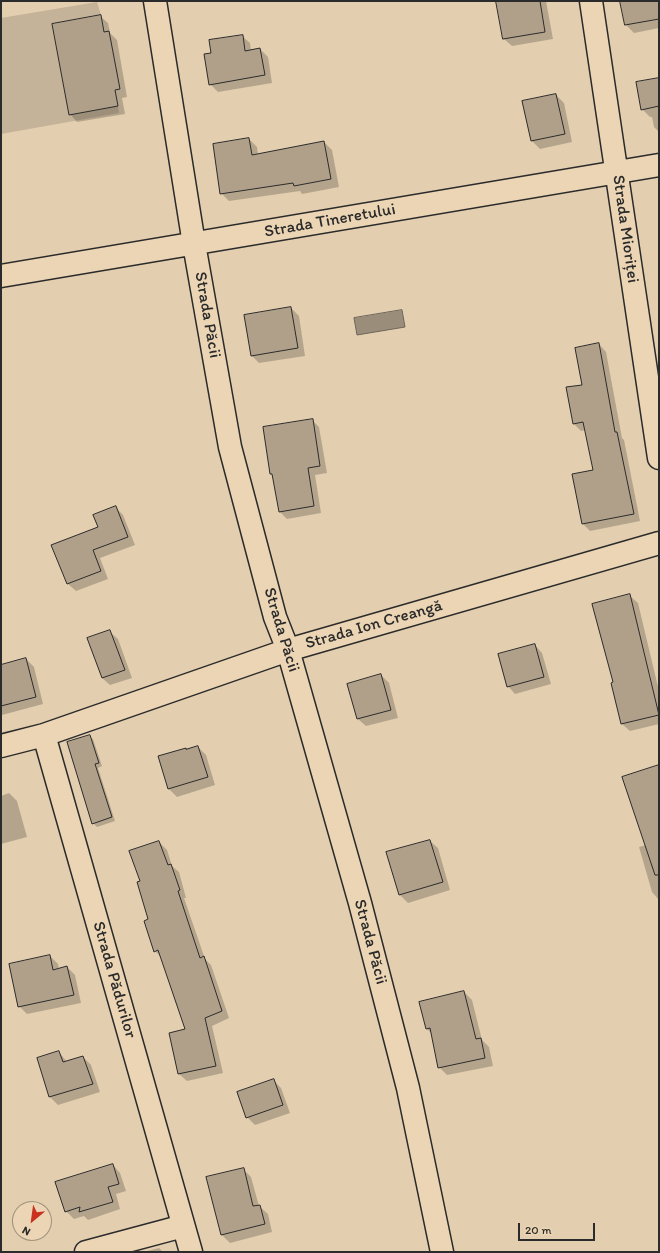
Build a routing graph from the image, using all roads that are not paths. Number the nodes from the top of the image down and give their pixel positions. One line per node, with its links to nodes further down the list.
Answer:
1 (155, 1): 5 (street, Strada Păcii)
2 (591, 1): 4 (street, Strada Mioriței)
3 (659, 165): 4 (street, Strada Tineretului)
4 (617, 172): 5 (street, Strada Tineretului); 7 (street, Strada Mioriței)
5 (194, 244): 6 (street, Strada Tineretului); 9 (street, Strada Păcii)
6 (1, 276)
7 (659, 458)
8 (659, 543): 9 (street, Strada Ion Creangă)
9 (288, 650): 10 (street, Strada Ion Creangă); 15 (street, Strada Păcii)
10 (44, 735): 11 (street, Strada Ion Creangă); 12 (street, Strada Pădurilor)
11 (1, 746)
12 (183, 1226): 13 (street); 14 (street, Strada Pădurilor)
13 (86, 1252)
14 (191, 1252)
15 (442, 1252)

